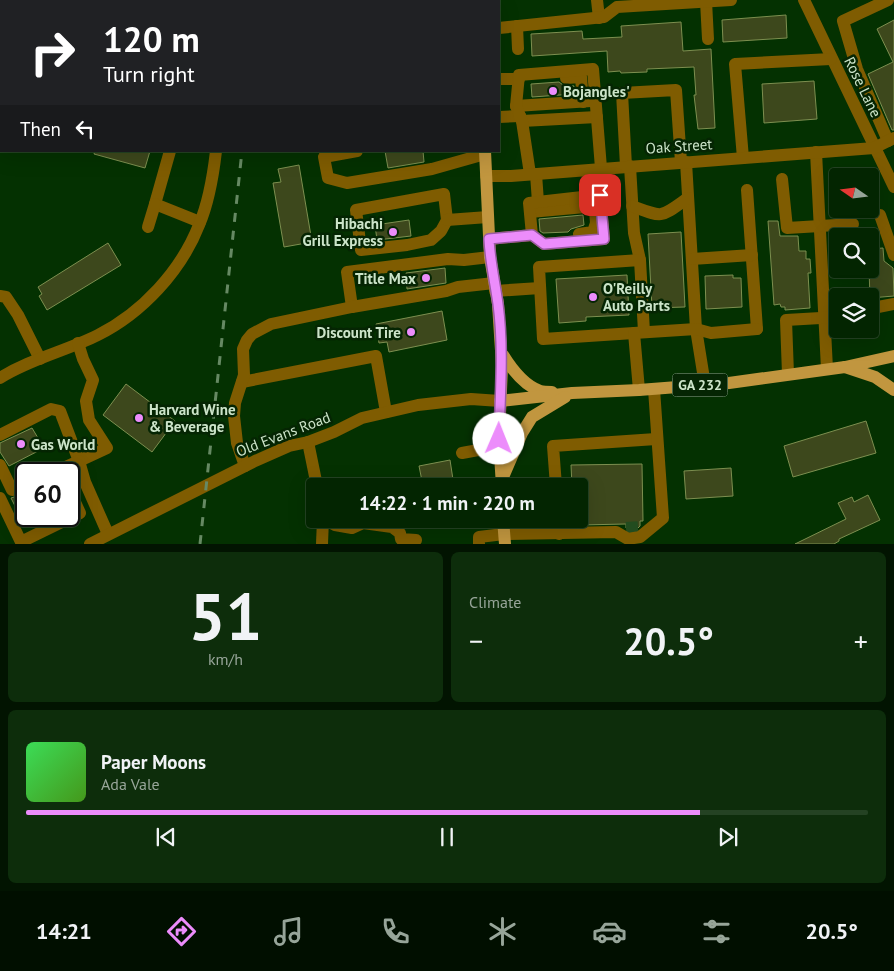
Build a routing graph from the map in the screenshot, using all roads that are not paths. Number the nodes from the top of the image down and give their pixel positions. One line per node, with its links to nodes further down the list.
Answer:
1 (597, 0): 6 (street)
2 (730, 0): 5 (street)
3 (804, 0): 11 (street, Rose Lane)
4 (888, 0): 20 (street)
5 (700, 1): 6 (street); 9 (street)
6 (599, 18): 7 (street)
7 (517, 26): 8 (street); 10 (street)
8 (500, 28)
9 (708, 39)
10 (518, 49)
11 (831, 59): 21 (street, Rose Lane); 27 (street)
12 (519, 77): 13 (street); 16 (street); 17 (street)
13 (500, 80)
14 (0, 86): 15 (street)
15 (0, 91)
16 (589, 101): 17 (street); 19 (street)
17 (519, 114): 18 (street); 19 (street); 31 (street)
18 (500, 117)
19 (597, 117): 30 (street)
20 (891, 139): 21 (street)
21 (874, 148): 25 (street, Oak Street); 34 (street, Rose Lane)
22 (170, 152): 38 (street)
23 (216, 152): 44 (street)
24 (352, 152): 26 (street)
25 (816, 152): 27 (street, Oak Street); 47 (street)
26 (485, 153): 32 (main road)
27 (742, 158): 28 (street, Oak Street)
28 (684, 162): 29 (street, Oak Street); 29 (street); 36 (street)
29 (628, 166): 30 (street, Oak Street); 39 (street)
30 (601, 168): 31 (street, Oak Street)
31 (533, 174): 32 (street, Oak Street); 37 (street)
32 (486, 176): 42 (main road)
33 (782, 179): 47 (street)
34 (894, 187)
35 (747, 190): 52 (street)
36 (688, 198): 39 (street); 55 (street)
37 (538, 202): 40 (street); 51 (street)
38 (155, 204): 44 (street); 46 (street)
39 (632, 206): 56 (street)
40 (530, 212): 48 (street); 51 (street)
41 (880, 216): 50 (street)
42 (488, 217): 43 (street); 49 (main road)
43 (447, 220): 43 (street)
44 (200, 222): 67 (street)
45 (853, 224): 47 (street)
46 (148, 227)
47 (820, 227): 63 (street)
48 (532, 235): 49 (street); 51 (street)
49 (489, 239): 54 (main road)
50 (892, 241): 53 (street)
51 (549, 243)
52 (752, 255): 55 (street); 65 (street)
53 (894, 255)
54 (490, 257): 57 (main road); 61 (street)
55 (692, 259): 65 (street)
56 (640, 260): 58 (street); 66 (street)
57 (495, 287): 58 (street); 61 (street); 68 (main road)
58 (540, 288): 66 (street)
59 (0, 296): 70 (street)
60 (894, 304): 62 (street)
61 (352, 307): 75 (street)
62 (879, 307)
63 (824, 318): 64 (street); 72 (street); 73 (street)
64 (829, 318)
65 (696, 329): 66 (street); 76 (street)
66 (639, 333): 78 (street)
67 (78, 343): 70 (street); 88 (street)
68 (501, 352): 80 (main road); 81 (main road)
69 (894, 356): 71 (main road, GA 232)
70 (40, 359): 74 (street)
71 (845, 367): 72 (main road, GA 232); 79 (main road)
72 (827, 369): 73 (main road, GA 232)
73 (788, 374): 76 (main road, GA 232)
74 (0, 378)
75 (242, 382): 82 (street); 90 (street)
76 (705, 385): 77 (main road, GA 232)
77 (654, 389): 78 (main road, GA 232); 84 (street)
78 (639, 390): 80 (main road, GA 232)
79 (894, 390)
80 (572, 394): 81 (main road, GA 232); 93 (main road)
81 (500, 401): 82 (street, Old Evans Road); 86 (main road)
82 (386, 412): 85 (street, Old Evans Road)
83 (0, 435): 88 (street)
84 (656, 439): 94 (street); 104 (street)
85 (308, 442): 90 (street, Old Evans Road); 91 (street)
86 (500, 446): 87 (street); 92 (main road)
87 (462, 453)
88 (79, 461): 102 (street)
89 (0, 465): 96 (street)
90 (245, 466): 102 (street, Old Evans Road)
91 (315, 478)
92 (502, 478)
93 (504, 478)
94 (555, 478)
95 (15, 489): 96 (street)
96 (12, 490): 97 (street)
97 (0, 497): 98 (street)
98 (52, 527)
99 (323, 528): 108 (street)
100 (393, 528): 106 (street)
101 (559, 528): 103 (street)
102 (108, 534): 107 (street, Old Evans Road)
103 (559, 534): 104 (street); 105 (street)
104 (624, 536)
105 (504, 538): 109 (street)
106 (416, 540)
107 (90, 544)
108 (322, 544)
109 (479, 544)

